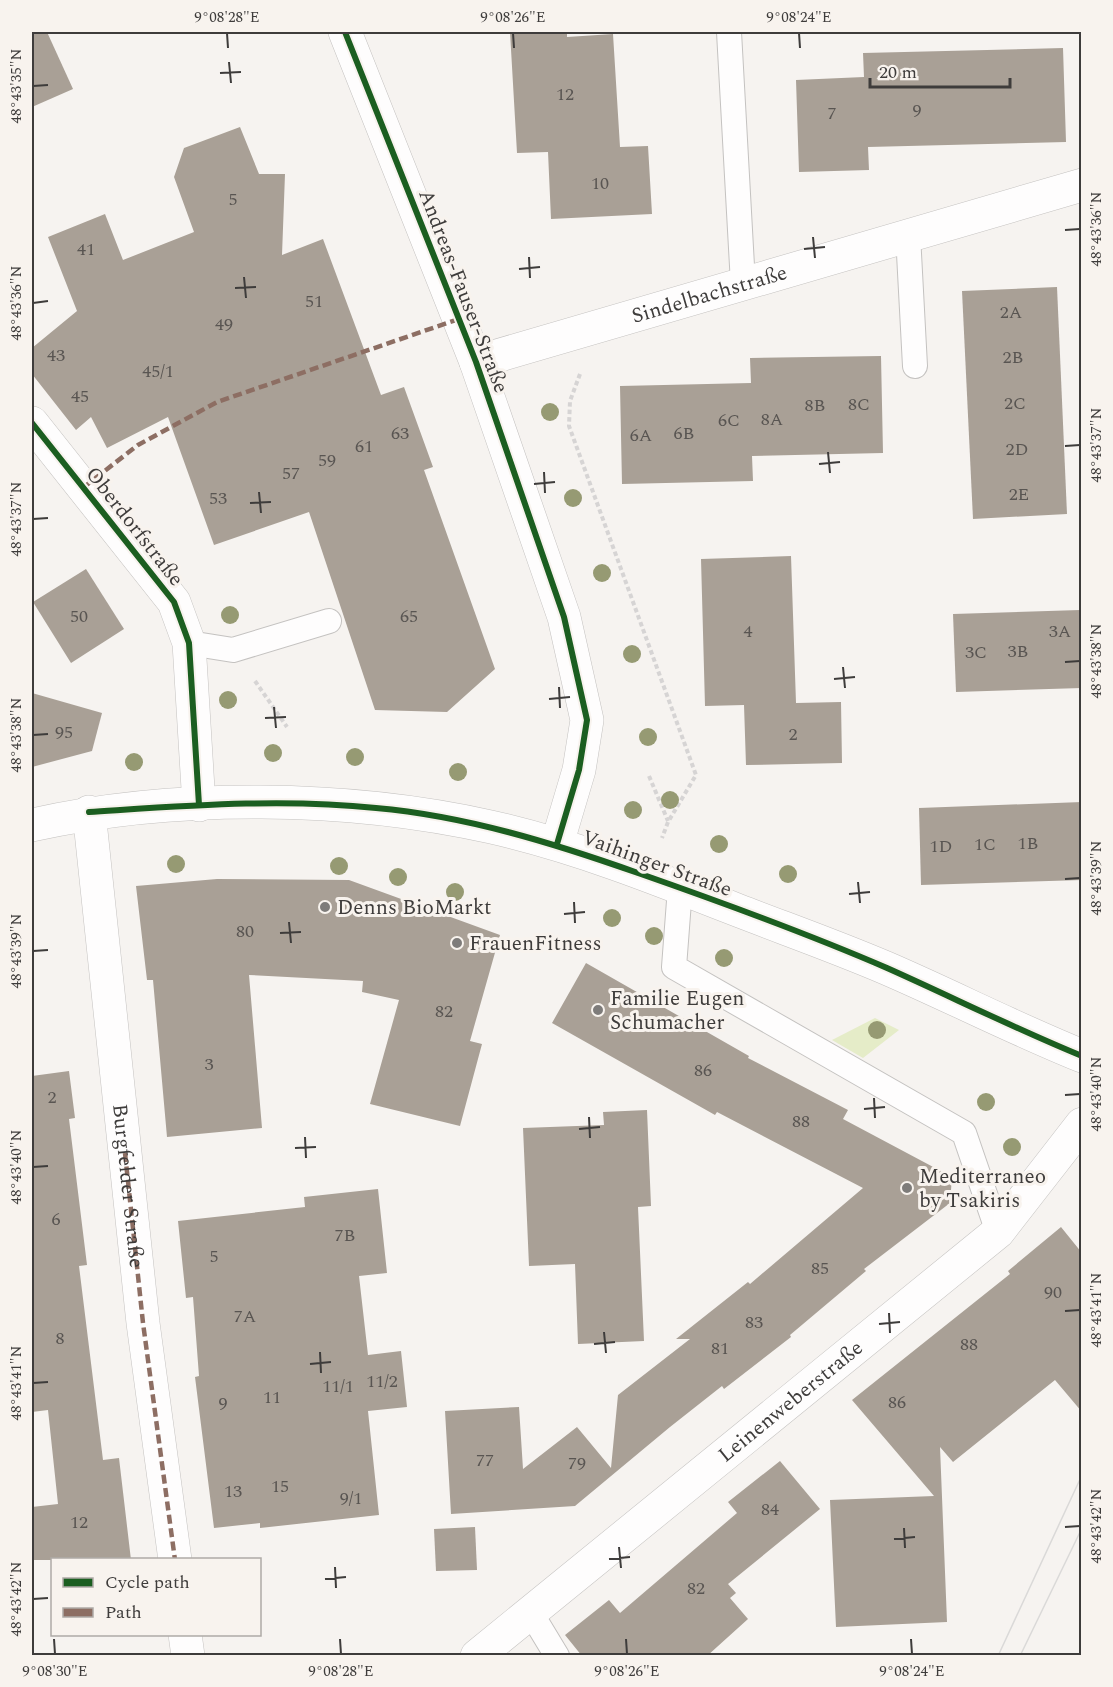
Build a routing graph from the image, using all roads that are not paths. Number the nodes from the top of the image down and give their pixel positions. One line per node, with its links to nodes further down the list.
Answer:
1 (345, 32): 6 (street, Andreas-Fauser-Straße)
2 (729, 32): 5 (lane)
3 (1082, 185): 4 (street, Sindelbachstraße)
4 (908, 235): 5 (street, Sindelbachstraße); 7 (lane)
5 (742, 284): 6 (street, Sindelbachstraße)
6 (476, 362): 14 (street, Andreas-Fauser-Straße)
7 (915, 366)
8 (32, 423): 10 (street, Oberdorfstraße)
9 (329, 621): 10 (lane)
10 (189, 643): 11 (street, Oberdorfstraße)
11 (200, 804): 12 (street, Vaihinger Straße); 14 (street, Vaihinger Straße)
12 (89, 812): 13 (street, Vaihinger Straße); 19 (street, Burgfelder Straße)
13 (32, 825)
14 (557, 844): 15 (street, Vaihinger Straße)
15 (680, 888): 16 (street, Vaihinger Straße); 18 (lane)
16 (1082, 1056)
17 (1082, 1124): 18 (street, Leinenweberstraße)
18 (998, 1232): 20 (street, Leinenweberstraße)
19 (175, 1558)
20 (531, 1613): 23 (street, Leinenweberstraße); 24 (lane)
21 (185, 1636): 22 (street)
22 (188, 1656)
23 (477, 1656)
24 (557, 1656)

